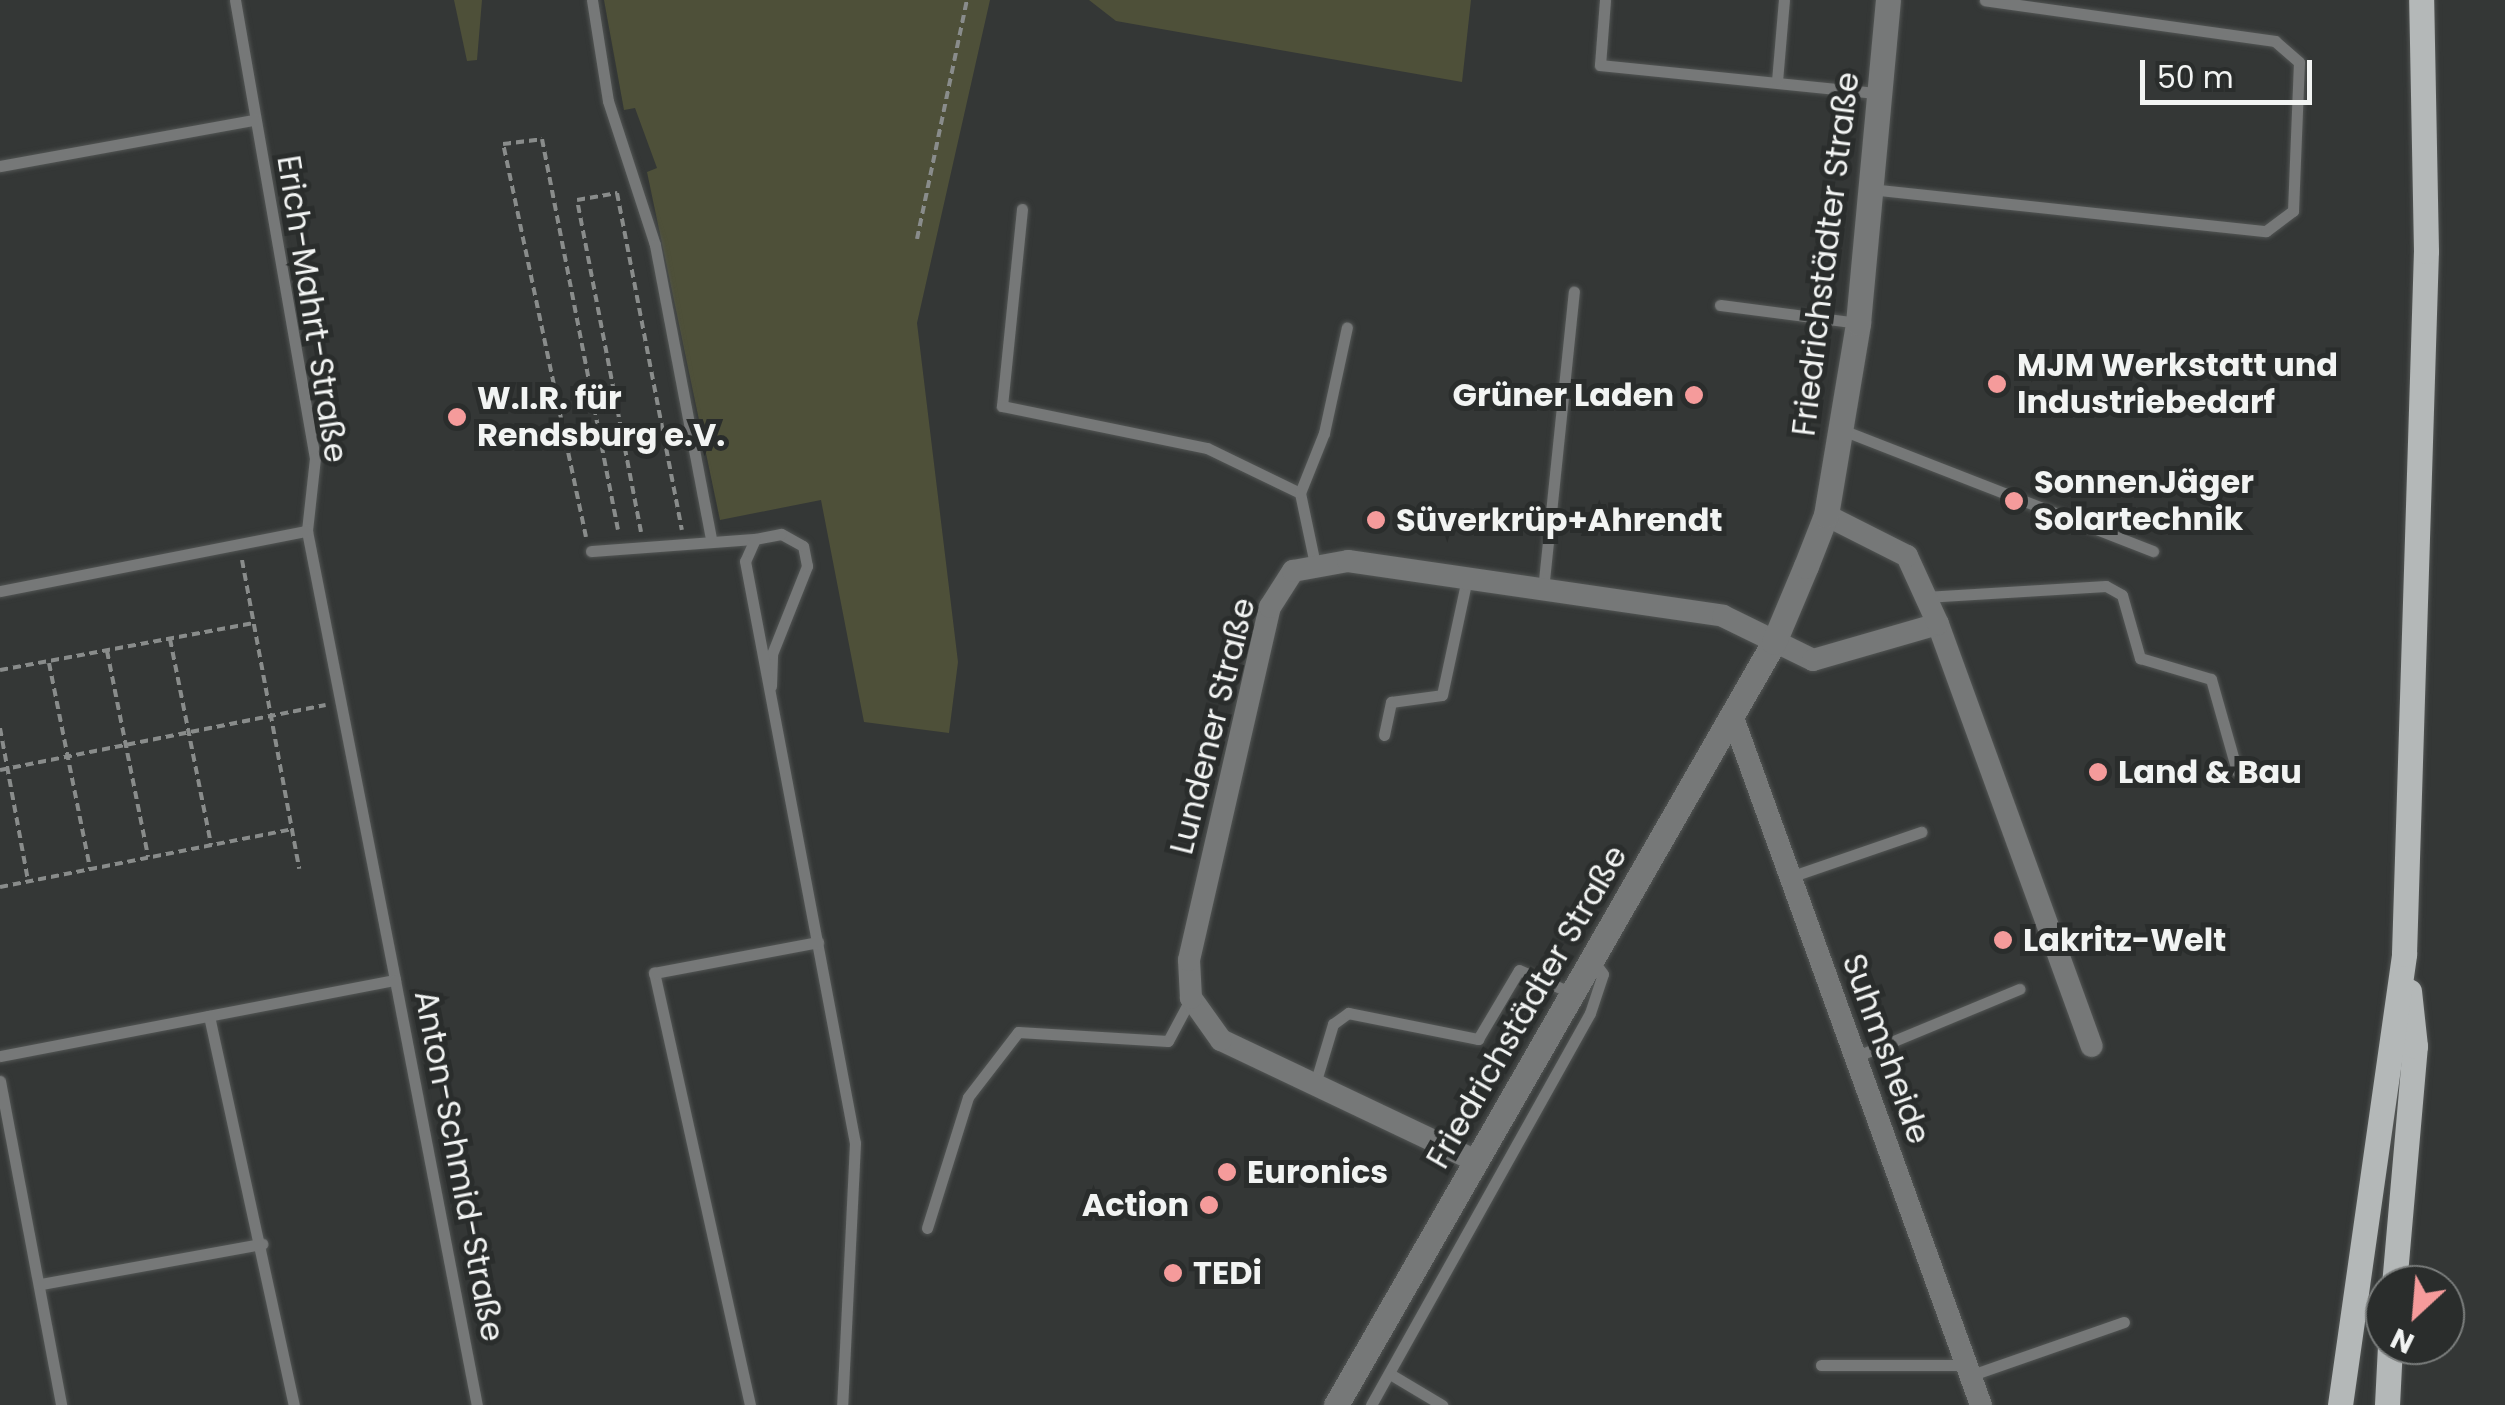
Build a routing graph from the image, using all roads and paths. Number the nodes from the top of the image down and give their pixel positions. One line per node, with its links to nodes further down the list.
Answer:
1 (235, 0): 11 (lane, Erich-Mahrt-Straße)
2 (592, 0): 24 (lane)
3 (967, 0): 15 (path)
4 (1606, 0): 9 (lane)
5 (1784, 0): 9 (lane)
6 (1888, 0): 10 (street, Friedrichstädter Straße)
7 (1985, 0): 13 (lane)
8 (2421, 0): 66 (main road)
9 (1776, 82): 10 (lane)
10 (1878, 93): 13 (street, Friedrichstädter Straße)
11 (254, 120): 12 (lane); 23 (lane, Erich-Mahrt-Straße)
12 (0, 166)
13 (1870, 189): 18 (street, Friedrichstädter Straße)
14 (1022, 209): 21 (lane)
15 (917, 239)
16 (1574, 292): 34 (lane)
17 (1720, 305): 18 (lane)
18 (1858, 323): 20 (street, Friedrichstädter Straße)
19 (1348, 327): 21 (lane)
20 (1840, 428): 22 (street, Friedrichstädter Straße); 30 (lane)
21 (1300, 493): 32 (lane)
22 (1826, 516): 36 (street); 40 (street, Friedrichstädter Straße)
23 (308, 531): 27 (lane); 45 (lane, Erich-Mahrt-Straße)
24 (711, 539): 25 (lane); 26 (lane)
25 (755, 540): 44 (lane); 44 (lane)
26 (685, 544): 29 (lane); 29 (path)
27 (239, 545): 35 (lane); 37 (path)
28 (591, 551): 31 (lane); 31 (path)
29 (645, 551): 31 (lane)
30 (2154, 551)
31 (622, 552)
32 (1315, 564): 33 (street); 71 (street, Lundener Straße)
33 (1467, 578): 34 (street); 50 (lane)
34 (1544, 590): 40 (street)
35 (0, 591)
36 (1925, 597): 38 (street); 55 (lane)
37 (254, 623): 39 (path); 47 (path)
38 (1938, 624): 40 (street); 73 (street)
39 (170, 638): 41 (path); 49 (path)
40 (1774, 642): 46 (street, Friedrichstädter Straße)
41 (107, 650): 42 (path); 51 (path)
42 (48, 661): 43 (path); 52 (path)
43 (0, 670)
44 (770, 686): 65 (lane)
45 (340, 702): 47 (path); 68 (lane, Erich-Mahrt-Straße)
46 (1732, 715): 62 (street, Suhmsheide); 67 (street, Friedrichstädter Straße)
47 (272, 716): 49 (path); 56 (path)
48 (0, 728): 53 (path)
49 (188, 732): 51 (path); 58 (path)
50 (1384, 735)
51 (126, 745): 52 (path); 59 (path)
52 (68, 757): 53 (path); 60 (path)
53 (8, 769): 54 (path); 63 (path)
54 (0, 770)
55 (2237, 771)
56 (292, 829): 58 (path); 61 (path)
57 (1921, 832): 62 (lane)
58 (210, 845): 59 (path)
59 (148, 858): 60 (path)
60 (90, 869): 63 (path)
61 (299, 869)
62 (1790, 878): 75 (street, Suhmsheide)
63 (28, 881): 64 (path)
64 (0, 886)
65 (818, 942): 92 (lane); 93 (lane)
66 (2404, 954): 81 (main road); 97 (main road)
67 (1592, 958): 70 (street, Friedrichstädter Straße); 87 (lane)
68 (395, 980): 72 (lane, Anton-Schmid-Straße); 91 (lane, Anton-Schmid-Straße)
69 (2019, 989): 75 (lane)
70 (1572, 993): 77 (lane); 78 (street, Friedrichstädter Straße)
71 (1191, 998): 77 (street); 79 (lane)
72 (209, 1016): 74 (lane, Anton-Schmid-Straße); 80 (lane)
73 (2092, 1046)
74 (0, 1056)
75 (1855, 1057): 86 (street, Suhmsheide)
76 (0, 1081): 82 (lane)
77 (1315, 1084): 78 (street)
78 (1476, 1161): 88 (street, Friedrichstädter Straße)
79 (928, 1228)
80 (262, 1244): 82 (lane); 90 (lane)
81 (2396, 1265)
82 (41, 1284): 89 (lane)
83 (2124, 1322): 86 (lane)
84 (2389, 1365): 98 (main road)
85 (1821, 1366): 86 (lane)
86 (1967, 1370): 96 (street, Suhmsheide)
87 (1390, 1374): 94 (lane); 95 (lane)
88 (1339, 1404)
89 (61, 1405)
90 (294, 1405)
91 (477, 1405)
92 (750, 1405)
93 (842, 1405)
94 (1371, 1405)
95 (1442, 1405)
96 (1980, 1405)
97 (2340, 1405)
98 (2387, 1405)

